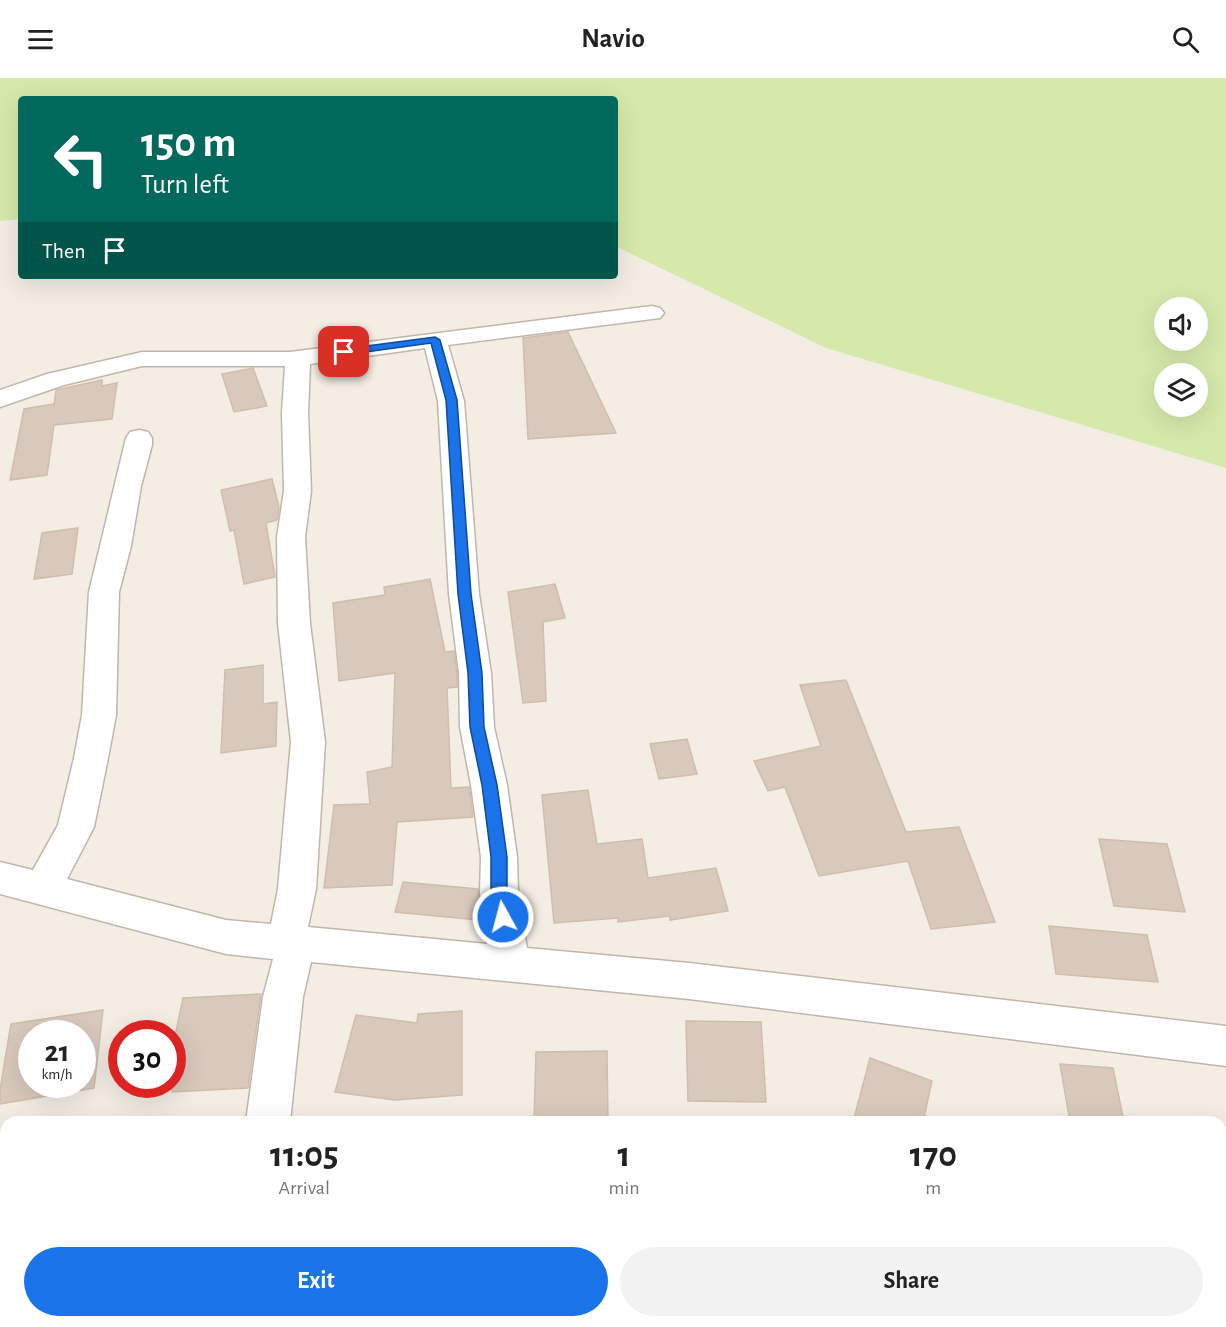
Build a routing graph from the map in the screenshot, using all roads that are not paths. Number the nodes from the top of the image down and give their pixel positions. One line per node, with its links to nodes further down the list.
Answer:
1 (652, 314): 2 (street)
2 (435, 340): 3 (street); 9 (street)
3 (298, 358): 4 (street); 8 (street)
4 (0, 399)
5 (139, 438): 7 (street)
6 (0, 878): 7 (street)
7 (42, 889): 8 (street)
8 (291, 943): 9 (street); 11 (street)
9 (510, 964): 10 (street)
10 (1226, 1046)
11 (269, 1116)

